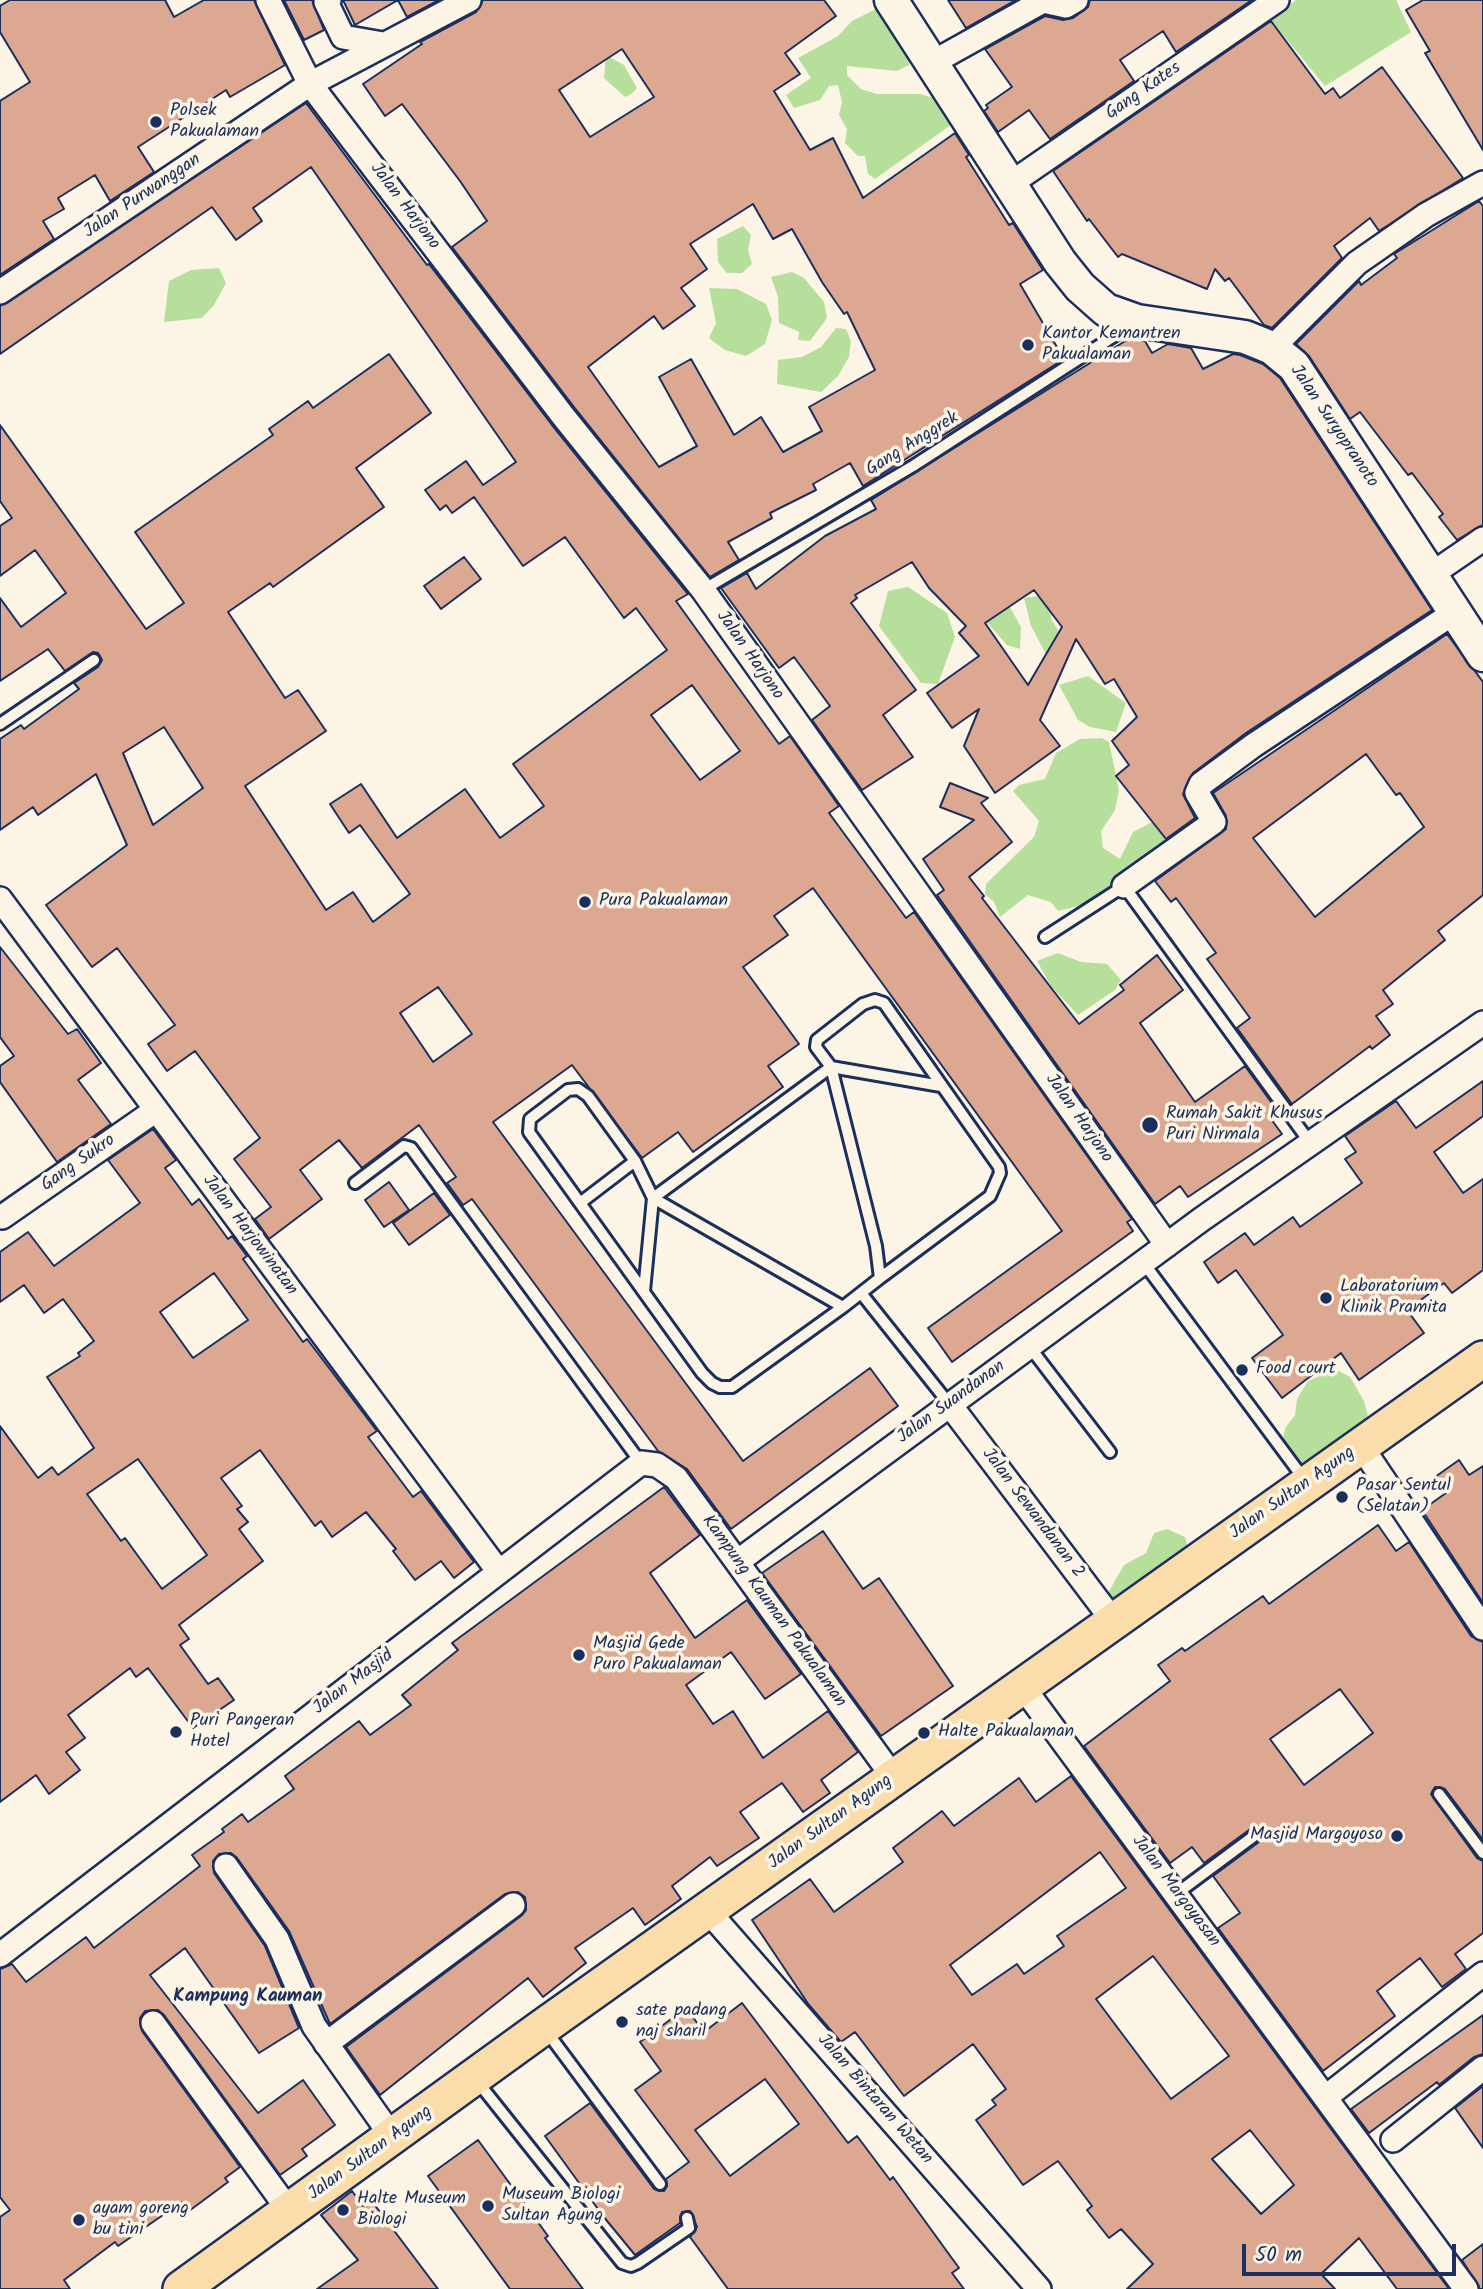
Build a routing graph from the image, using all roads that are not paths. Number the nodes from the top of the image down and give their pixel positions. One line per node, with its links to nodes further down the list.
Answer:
1 (268, 0): 9 (street, Jalan Harjono)
2 (329, 0): 7 (street)
3 (469, 0): 7 (street, Jalan Purwanggan)
4 (891, 0): 8 (main road, Jalan Suryopranoto)
5 (1076, 0): 8 (street)
6 (1277, 0): 11 (street, Gang Kates)
7 (383, 44): 9 (street, Jalan Purwanggan)
8 (930, 64): 11 (main road, Jalan Suryopranoto)
9 (310, 84): 12 (street, Jalan Purwanggan); 17 (street, Jalan Harjono)
10 (1483, 183): 14 (street)
11 (1010, 184): 13 (main road, Jalan Suryopranoto)
12 (0, 292)
13 (1137, 321): 14 (main road, Jalan Suryopranoto); 17 (lane, Gang Anggrek)
14 (1272, 348): 16 (main road, Jalan Suryopranoto)
15 (1483, 539): 16 (street)
16 (1432, 573): 18 (main road, Jalan Suryopranoto)
17 (702, 590): 35 (street, Jalan Harjono)
18 (1455, 612): 19 (main road, Jalan Suryopranoto); 22 (street)
19 (1483, 655)
20 (94, 660): 21 (lane)
21 (0, 724)
22 (1124, 886): 24 (lane); 29 (lane)
23 (0, 899): 28 (street, Jalan Harjowinatan)
24 (1045, 937)
25 (1483, 1023): 29 (street, Jalan Suandanan)
26 (831, 1067): 27 (lane); 27 (lane); 32 (lane); 37 (lane)
27 (941, 1086): 37 (lane)
28 (156, 1110): 34 (street, Gang Sukro); 49 (street, Jalan Harjowinatan)
29 (1311, 1144): 35 (street, Jalan Suandanan)
30 (635, 1161): 32 (lane); 33 (lane); 33 (lane)
31 (355, 1183): 46 (lane)
32 (653, 1198): 38 (lane); 40 (lane)
33 (580, 1203): 38 (lane)
34 (2, 1217)
35 (1167, 1245): 36 (street, Jalan Suandanan)
36 (1143, 1262): 41 (street, Jalan Suandanan); 47 (lane)
37 (880, 1278): 39 (lane)
38 (644, 1291): 40 (lane)
39 (861, 1293): 40 (lane); 43 (lane)
40 (843, 1307)
41 (1029, 1346): 43 (street, Jalan Suandanan); 45 (lane)
42 (1482, 1362): 44 (main road, Jalan Sultan Agung)
43 (950, 1405): 48 (street, Jalan Suandanan); 50 (street, Jalan Sewandanan 2)
44 (1361, 1446): 47 (main road, Jalan Sultan Agung); 51 (street)
45 (1110, 1452)
46 (641, 1463): 48 (street, Kampung Kauman Pakualaman); 49 (street, Jalan Masjid)
47 (1307, 1484): 50 (main road, Jalan Sultan Agung)
48 (737, 1562): 53 (street, Kampung Kauman Pakualaman)
49 (499, 1572): 61 (street, Jalan Masjid)
50 (1114, 1622): 52 (main road, Jalan Sultan Agung)
51 (1483, 1628)
52 (1023, 1687): 53 (main road, Jalan Sultan Agung); 58 (street, Jalan Margoyasan)
53 (894, 1778): 60 (main road, Jalan Sultan Agung)
54 (1439, 1794): 56 (lane)
55 (1258, 1833): 58 (lane)
56 (1483, 1853)
57 (226, 1866): 65 (street)
58 (1176, 1894): 68 (street, Jalan Margoyasan)
59 (513, 1905): 65 (street)
60 (708, 1911): 64 (main road, Jalan Sultan Agung); 75 (street, Jalan Bintaran Wetan)
61 (0, 1955)
62 (1483, 1974): 68 (street)
63 (153, 2023): 72 (street)
64 (544, 2026): 67 (main road, Jalan Sultan Agung); 71 (lane)
65 (326, 2044): 69 (street)
66 (1483, 2068): 70 (street)
67 (474, 2078): 69 (main road, Jalan Sultan Agung); 73 (lane)
68 (1326, 2097): 76 (street, Jalan Margoyasan)
69 (393, 2138): 72 (main road, Jalan Sultan Agung)
70 (1394, 2140)
71 (660, 2183)
72 (290, 2212): 74 (main road, Jalan Sultan Agung)
73 (687, 2218)
74 (181, 2289)
75 (1039, 2289)
76 (1466, 2289)

